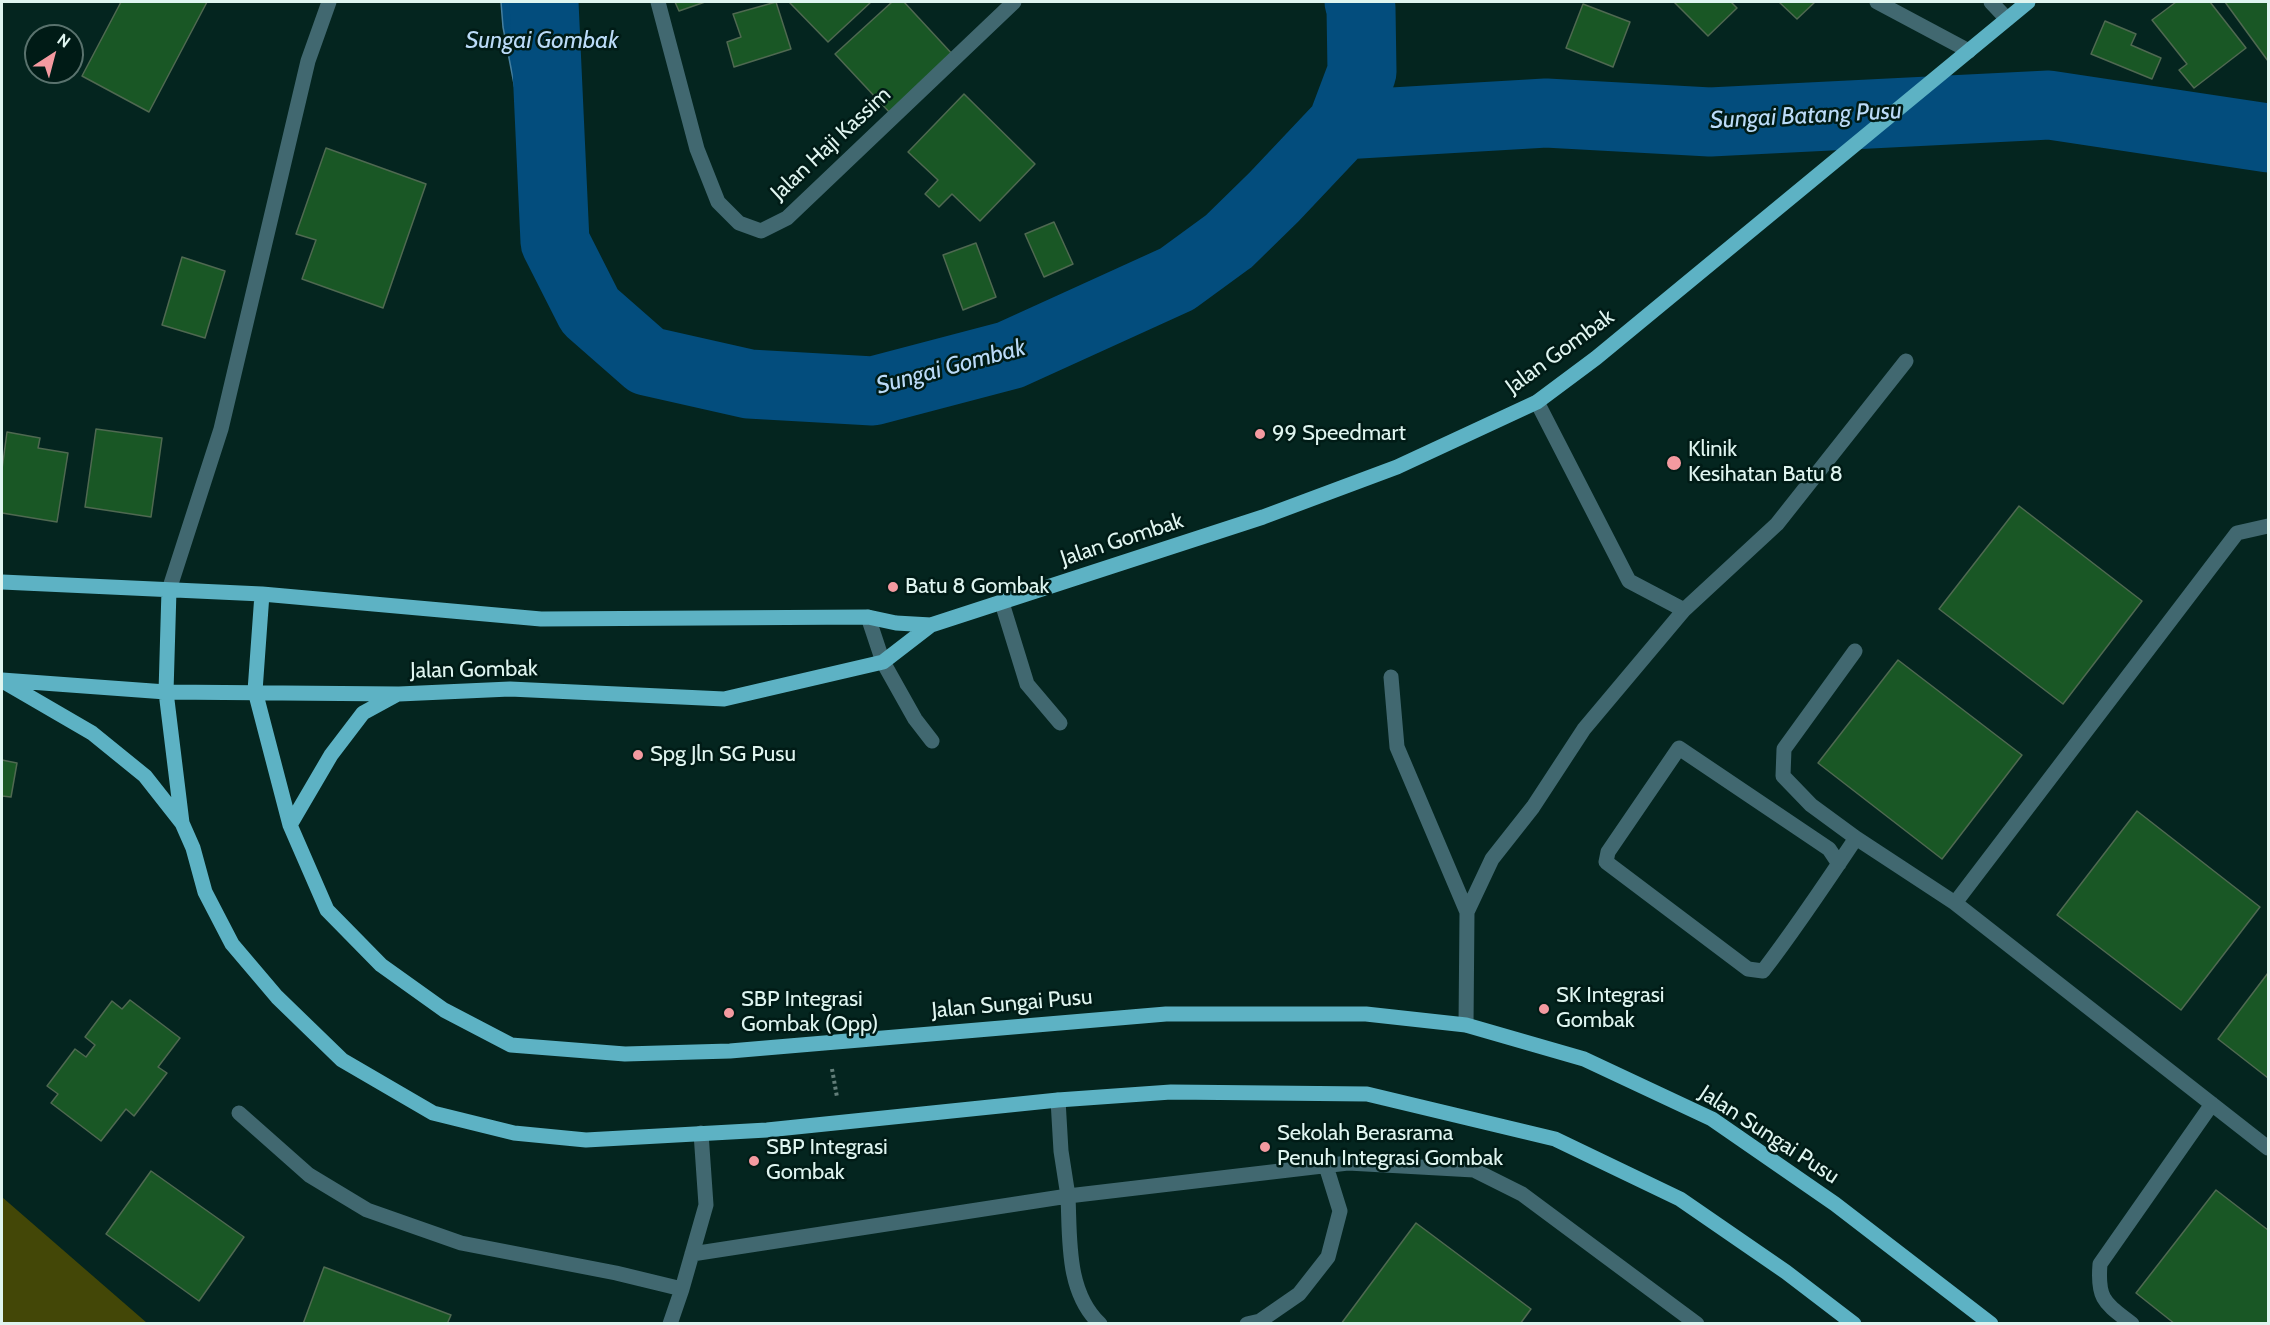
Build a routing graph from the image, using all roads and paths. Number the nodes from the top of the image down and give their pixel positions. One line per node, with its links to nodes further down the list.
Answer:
1 (329, 2): 13 (street)
2 (658, 2): 3 (street, Jalan Haji Kassim)
3 (1014, 2)
4 (1877, 2): 8 (street)
5 (1991, 2): 7 (street)
6 (2028, 2): 7 (main road, Jalan Gombak)
7 (2007, 20): 8 (main road, Jalan Gombak)
8 (1969, 51): 10 (main road, Jalan Gombak)
9 (1906, 361): 16 (street)
10 (1537, 402): 15 (main road, Jalan Gombak); 16 (street)
11 (2268, 526): 32 (street)
12 (2, 582): 13 (main road, Jalan Gombak)
13 (169, 590): 14 (main road, Jalan Gombak); 23 (main road)
14 (262, 594): 17 (main road, Jalan Gombak); 24 (main road, Jalan Sungai Pusu)
15 (1002, 603): 18 (main road, Jalan Gombak); 26 (street)
16 (1684, 610): 33 (street)
17 (868, 617): 18 (main road, Jalan Gombak); 20 (street)
18 (931, 625): 20 (main road, Jalan Gombak)
19 (1855, 651): 30 (street)
20 (883, 662): 25 (main road, Jalan Gombak); 27 (street)
21 (1391, 677): 33 (street)
22 (2, 680): 23 (main road, Jalan Gombak); 28 (main road)
23 (166, 692): 24 (main road, Jalan Gombak); 28 (main road)
24 (255, 692): 25 (main road, Jalan Gombak); 29 (main road, Jalan Sungai Pusu)
25 (399, 694): 29 (main road)
26 (1060, 723)
27 (932, 741)
28 (182, 823): 40 (main road)
29 (290, 825): 35 (main road, Jalan Sungai Pusu)
30 (1856, 838): 31 (street); 32 (street)
31 (1839, 864): 31 (street)
32 (1956, 903): 37 (street)
33 (1467, 912): 34 (street)
34 (1466, 1025): 35 (main road, Jalan Sungai Pusu); 51 (main road, Jalan Sungai Pusu)
35 (828, 1042): 39 (path)
36 (1058, 1101): 39 (main road); 43 (street); 50 (main road)
37 (2212, 1104): 41 (street); 52 (street)
38 (239, 1113): 45 (street)
39 (842, 1123): 40 (main road)
40 (701, 1133): 44 (street)
41 (2268, 1148)
42 (1326, 1166): 43 (street); 48 (street); 49 (street)
43 (1068, 1196): 44 (street); 47 (street)
44 (692, 1254): 45 (street)
45 (681, 1289): 46 (street)
46 (670, 1323)
47 (1100, 1323)
48 (1247, 1323)
49 (1697, 1323)
50 (1854, 1323)
51 (1991, 1323)
52 (2132, 1323)

